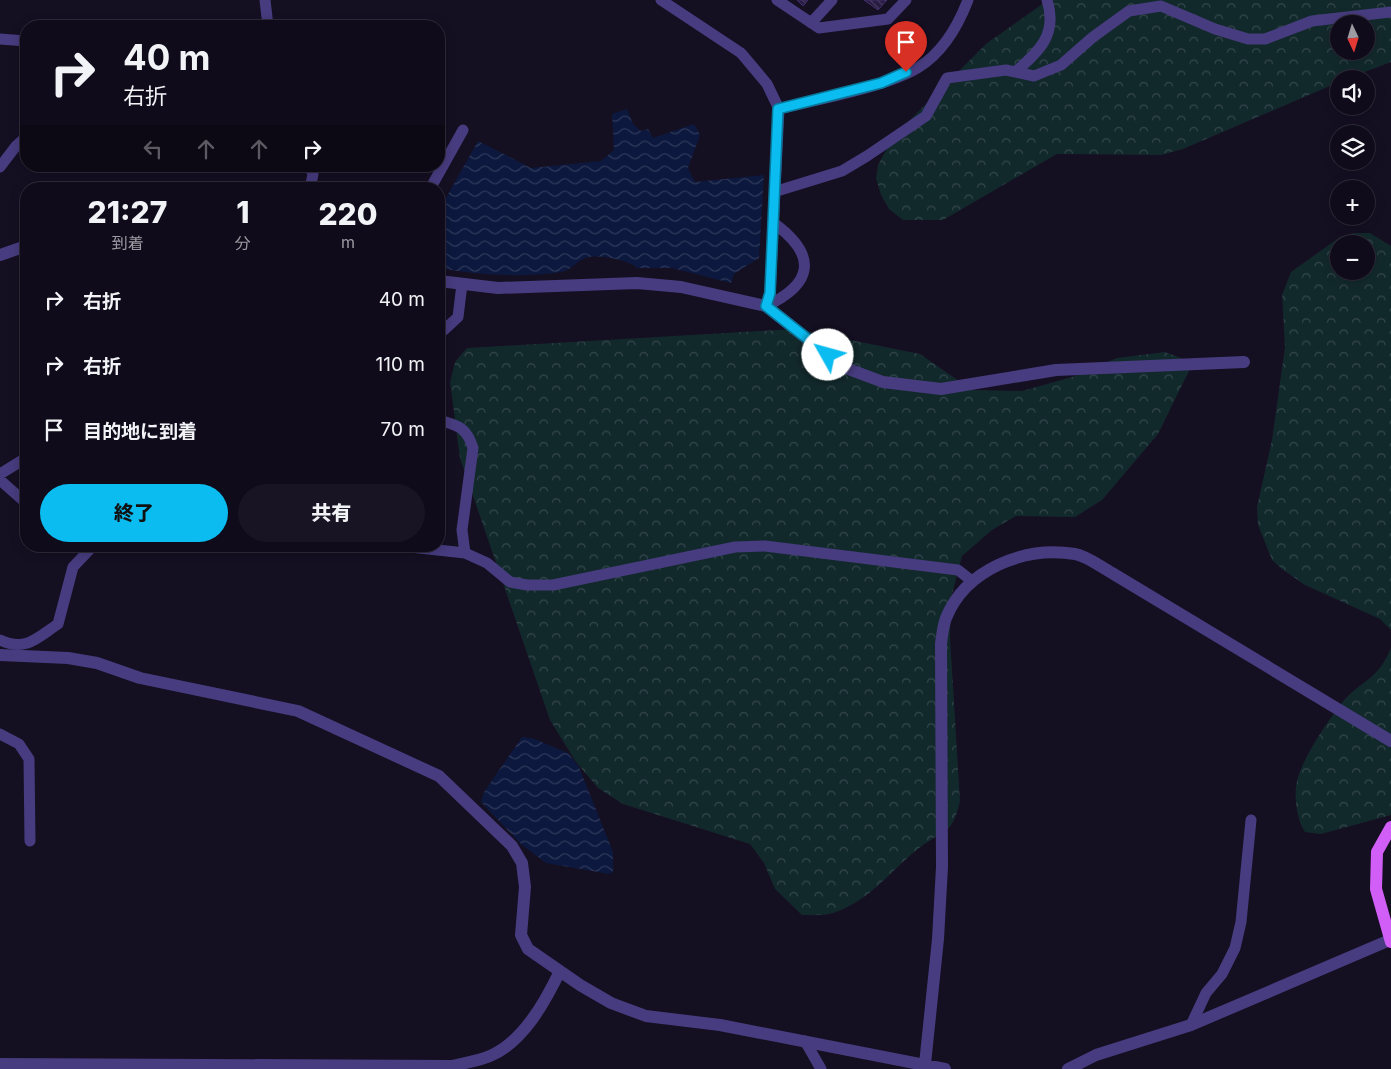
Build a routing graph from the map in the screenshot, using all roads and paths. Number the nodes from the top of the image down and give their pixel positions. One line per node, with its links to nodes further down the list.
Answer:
1 (266, 0): 10 (street)
2 (661, 0): 15 (street)
3 (778, 0): 11 (street)
4 (832, 0): 11 (street)
5 (906, 0): 11 (street)
6 (968, 0): 15 (street)
7 (1046, 0): 14 (street)
8 (1134, 5): 9 (street); 14 (street)
9 (1391, 12)
10 (268, 20)
11 (811, 23)
12 (0, 39): 13 (street)
13 (20, 41)
14 (1014, 72): 20 (street)
15 (778, 109): 20 (street)
16 (463, 130): 18 (street)
17 (20, 142): 19 (street)
18 (445, 162)
19 (0, 167)
20 (777, 191): 21 (street)
21 (774, 224): 26 (street); 26 (street)
22 (20, 248): 23 (street)
23 (0, 255)
24 (445, 282): 25 (street)
25 (462, 284): 26 (street); 27 (street)
26 (766, 306): 28 (street)
27 (445, 329)
28 (1244, 362)
29 (445, 422): 36 (street)
30 (20, 462): 31 (street)
31 (0, 474)
32 (0, 480): 33 (street)
33 (20, 498)
34 (445, 551): 36 (street)
35 (86, 552): 38 (street)
36 (464, 553): 37 (street)
37 (972, 581): 41 (street); 50 (street)
38 (0, 640)
39 (0, 655): 46 (street)
40 (0, 734): 44 (street)
41 (1391, 741)
42 (1251, 820): 47 (street)
43 (1391, 827): 45 (main road)
44 (30, 841)
45 (1390, 941): 47 (street)
46 (560, 971): 48 (street); 52 (street)
47 (1191, 1025): 55 (street)
48 (805, 1041): 50 (street); 53 (street)
49 (0, 1064): 51 (street)
50 (925, 1064): 54 (street)
51 (243, 1067): 52 (street)
52 (435, 1068)
53 (821, 1069)
54 (945, 1069)
55 (1068, 1069)

